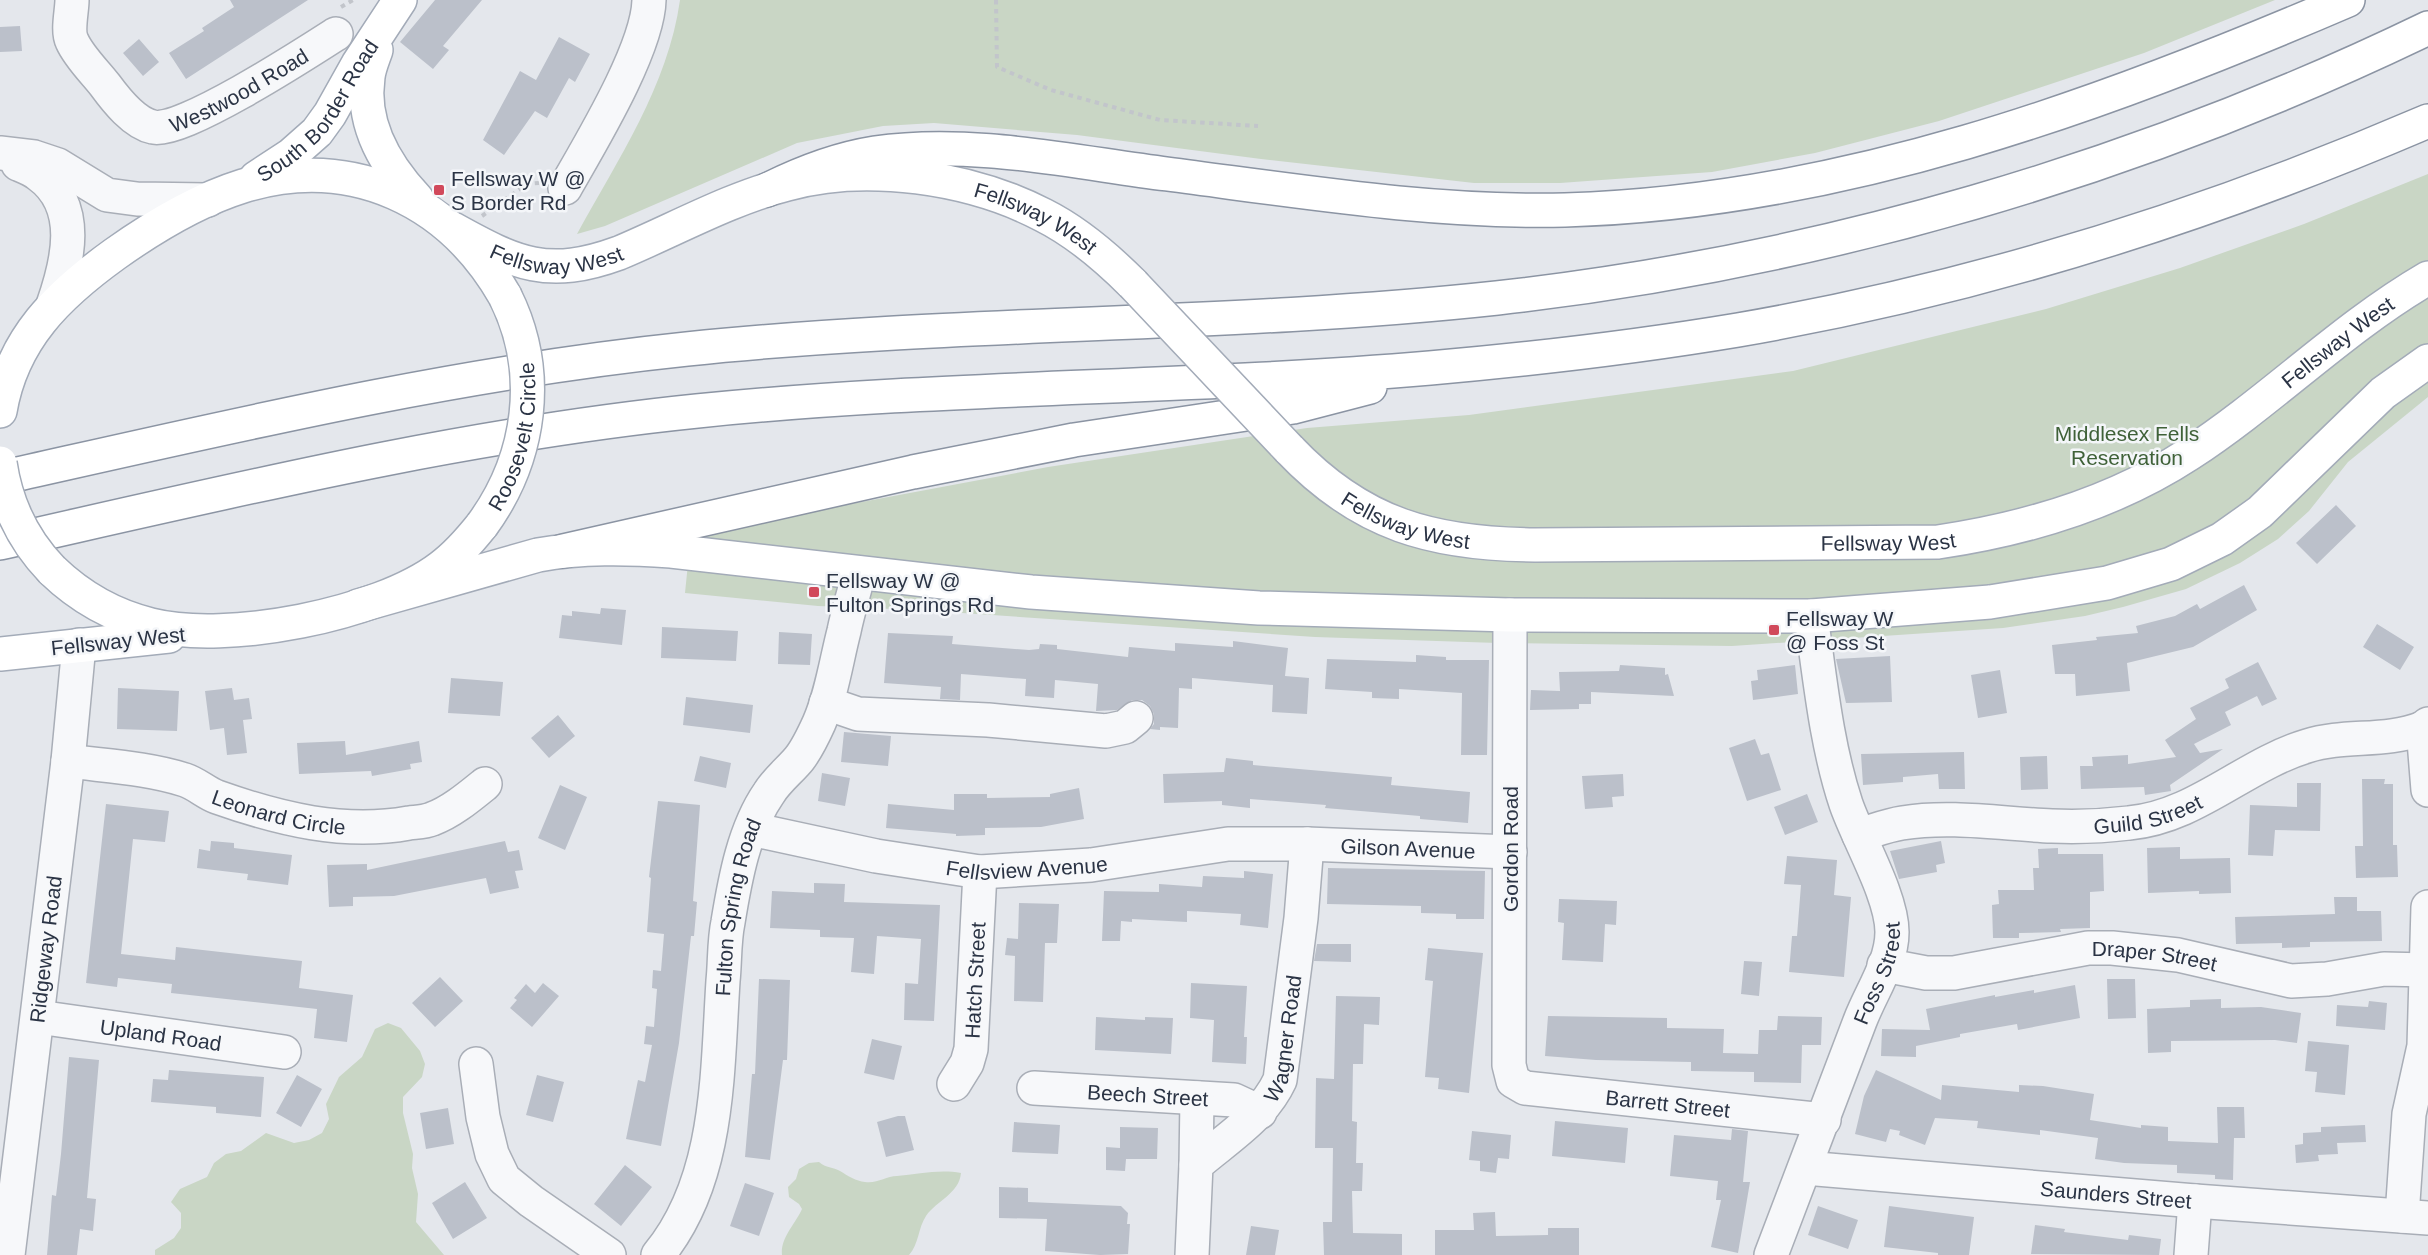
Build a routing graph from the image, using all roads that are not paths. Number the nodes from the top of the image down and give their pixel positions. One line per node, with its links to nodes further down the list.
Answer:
1 (72, 0): 6 (street, Westwood Road)
2 (649, 0): 10 (street)
3 (2348, 0): 11 (main road)
4 (391, 13): 9 (main road, South Border Road); 13 (main road, South Border Road)
5 (2428, 28): 23 (main road)
6 (336, 34)
7 (2428, 121): 20 (main road)
8 (0, 154): 12 (street); 16 (street)
9 (241, 186): 12 (main road, Roosevelt Circle); 13 (main road, Roosevelt Circle)
10 (565, 188)
11 (767, 190): 14 (main road, Fellsway West); 15 (main road, Fellsway West, bridge)
12 (208, 200): 16 (main road, Roosevelt Circle)
13 (427, 210): 14 (main road, Roosevelt Circle)
14 (467, 223): 27 (main road, Roosevelt Circle, bridge)
15 (2428, 278)
16 (53, 305): 17 (main road, Roosevelt Circle)
17 (28, 336): 19 (main road); 21 (main road, Roosevelt Circle)
18 (2428, 361): 29 (main road)
19 (0, 362)
20 (1455, 365): 24 (main road); 25 (main road)
21 (0, 411)
22 (0, 463): 30 (main road, Roosevelt Circle, bridge)
23 (0, 478)
24 (0, 543)
25 (563, 550): 26 (main road); 27 (main road)
26 (859, 573): 28 (main road); 33 (street, Fulton Spring Road)
27 (358, 606): 30 (main road, Roosevelt Circle)
28 (1510, 615): 29 (main road); 42 (street, Gordon Road)
29 (1811, 616): 40 (street, Foss Street)
30 (237, 629): 31 (main road, Fellsway West)
31 (79, 645): 32 (main road, Fellsway West); 36 (street, Ridgeway Road)
32 (0, 654)
33 (826, 703): 34 (street); 39 (street, Fulton Spring Road)
34 (1136, 718)
35 (2425, 726): 38 (street); 40 (street, Guild Street)
36 (68, 761): 37 (street, Leonard Circle); 47 (street, Ridgeway Road)
37 (485, 784)
38 (2428, 790)
39 (751, 828): 43 (street, Fellsview Avenue); 62 (street, Fulton Spring Road)
40 (1859, 835): 45 (street, Foss Street)
41 (1307, 844): 42 (street, Gilson Avenue); 43 (street, Fellsview Avenue); 54 (street, Wagner Road)
42 (1510, 852): 50 (street, Gordon Road)
43 (980, 872): 51 (street, Hatch Street)
44 (2428, 907): 46 (street)
45 (1884, 965): 46 (street, Draper Street); 55 (street, Foss Street)
46 (2427, 970): 59 (street)
47 (38, 1017): 48 (street, Upland Road); 60 (street, Ridgeway Road)
48 (284, 1052)
49 (476, 1064): 61 (street)
50 (1513, 1082): 55 (street, Barrett Street)
51 (954, 1084)
52 (1034, 1088): 53 (street, Beech Street)
53 (1197, 1098): 54 (street, Beech Street); 56 (street)
54 (1260, 1112): 56 (street, Wagner Road)
55 (1824, 1120): 57 (street, Foss Street)
56 (1196, 1165): 63 (street)
57 (1805, 1168): 58 (street, Saunders Street); 64 (street, Foss Street)
58 (2195, 1201): 59 (street, Saunders Street); 65 (street)
59 (2415, 1217)
60 (8, 1255)
61 (609, 1255)
62 (658, 1255)
63 (1192, 1255)
64 (1770, 1255)
65 (2191, 1255)

